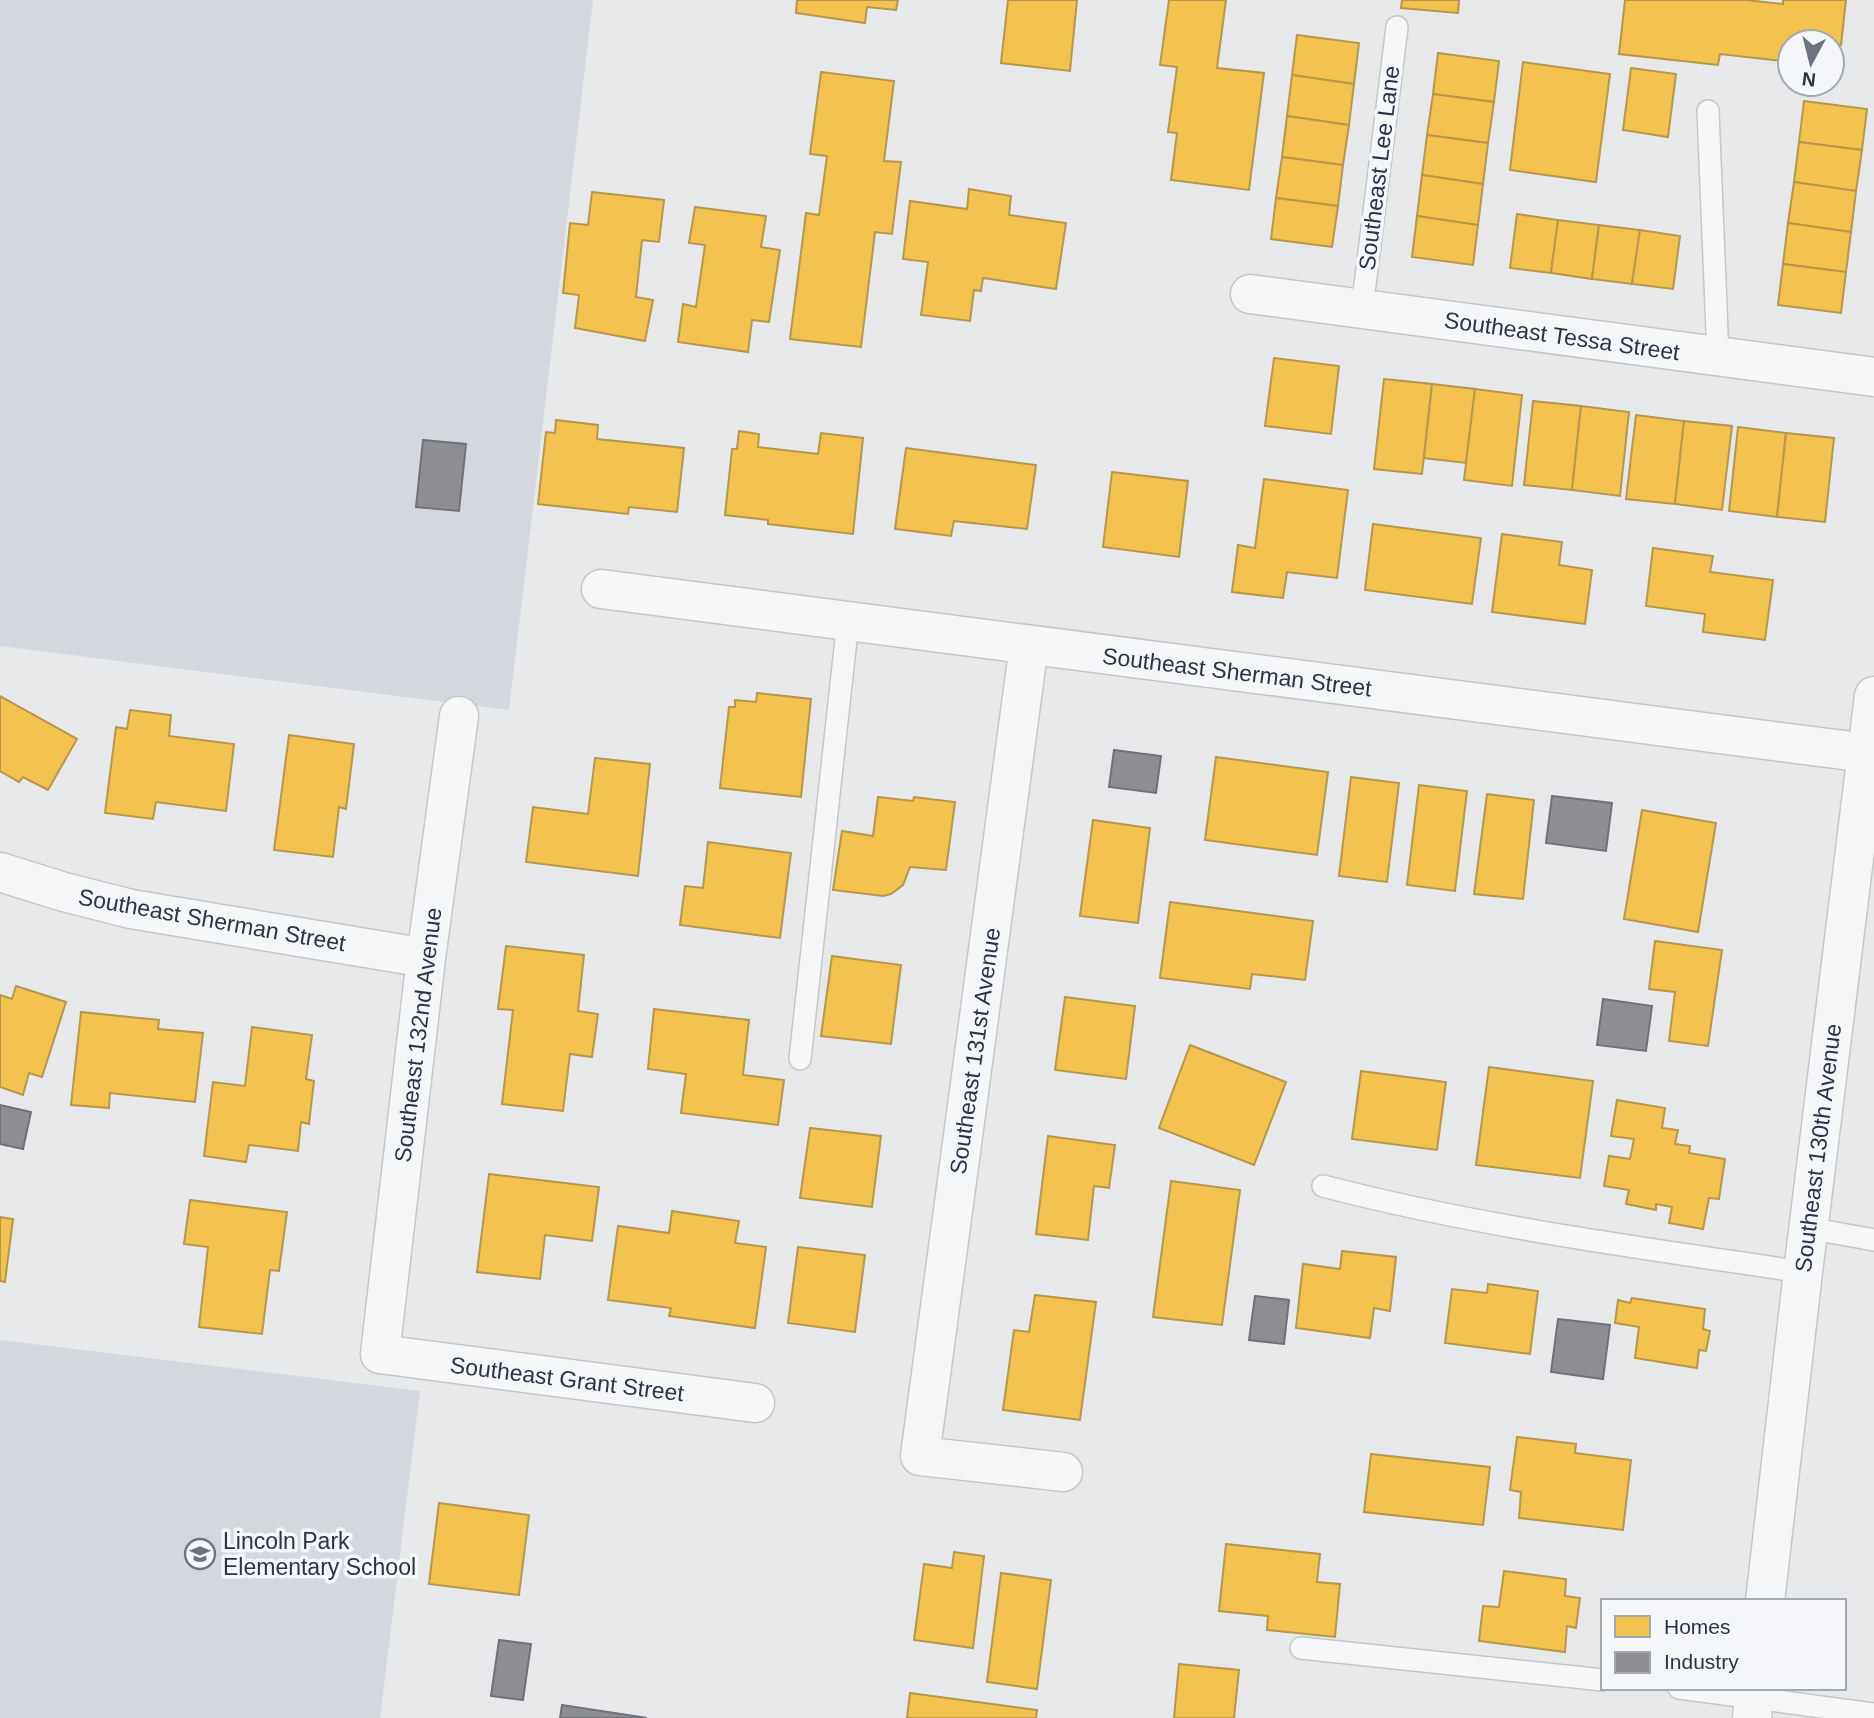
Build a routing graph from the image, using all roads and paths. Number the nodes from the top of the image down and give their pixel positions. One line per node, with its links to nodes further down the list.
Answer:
1 (1397, 27): 4 (lane, Southeast Lee Lane)
2 (1708, 111): 5 (lane)
3 (1250, 294): 4 (street, Southeast Tessa Street)
4 (1362, 309): 5 (street, Southeast Tessa Street)
5 (1718, 356): 6 (street, Southeast Tessa Street)
6 (1874, 377)
7 (600, 589): 8 (street, Southeast Sherman Street)
8 (848, 621): 9 (street, Southeast Sherman Street); 15 (lane)
9 (1029, 645): 12 (street, Southeast Sherman Street); 22 (street, Southeast 131st Avenue)
10 (1874, 695): 12 (street, Southeast 130th Avenue)
11 (459, 716): 14 (street, Southeast 132nd Avenue)
12 (1870, 754): 17 (street, Southeast 130th Avenue)
13 (0, 872): 14 (street, Southeast Sherman Street)
14 (426, 958): 20 (street, Southeast 132nd Avenue)
15 (800, 1059)
16 (1323, 1186): 19 (lane)
17 (1808, 1228): 18 (lane); 19 (street, Southeast 130th Avenue)
18 (1874, 1240)
19 (1803, 1272): 23 (street, Southeast 130th Avenue)
20 (380, 1354): 21 (street, Southeast Grant Street)
21 (754, 1403)
22 (1063, 1472)
23 (1765, 1599)
24 (1301, 1648): 25 (lane)
25 (1601, 1680)
26 (1691, 1690): 27 (lane)
27 (1754, 1701): 28 (lane)
28 (1874, 1714)

